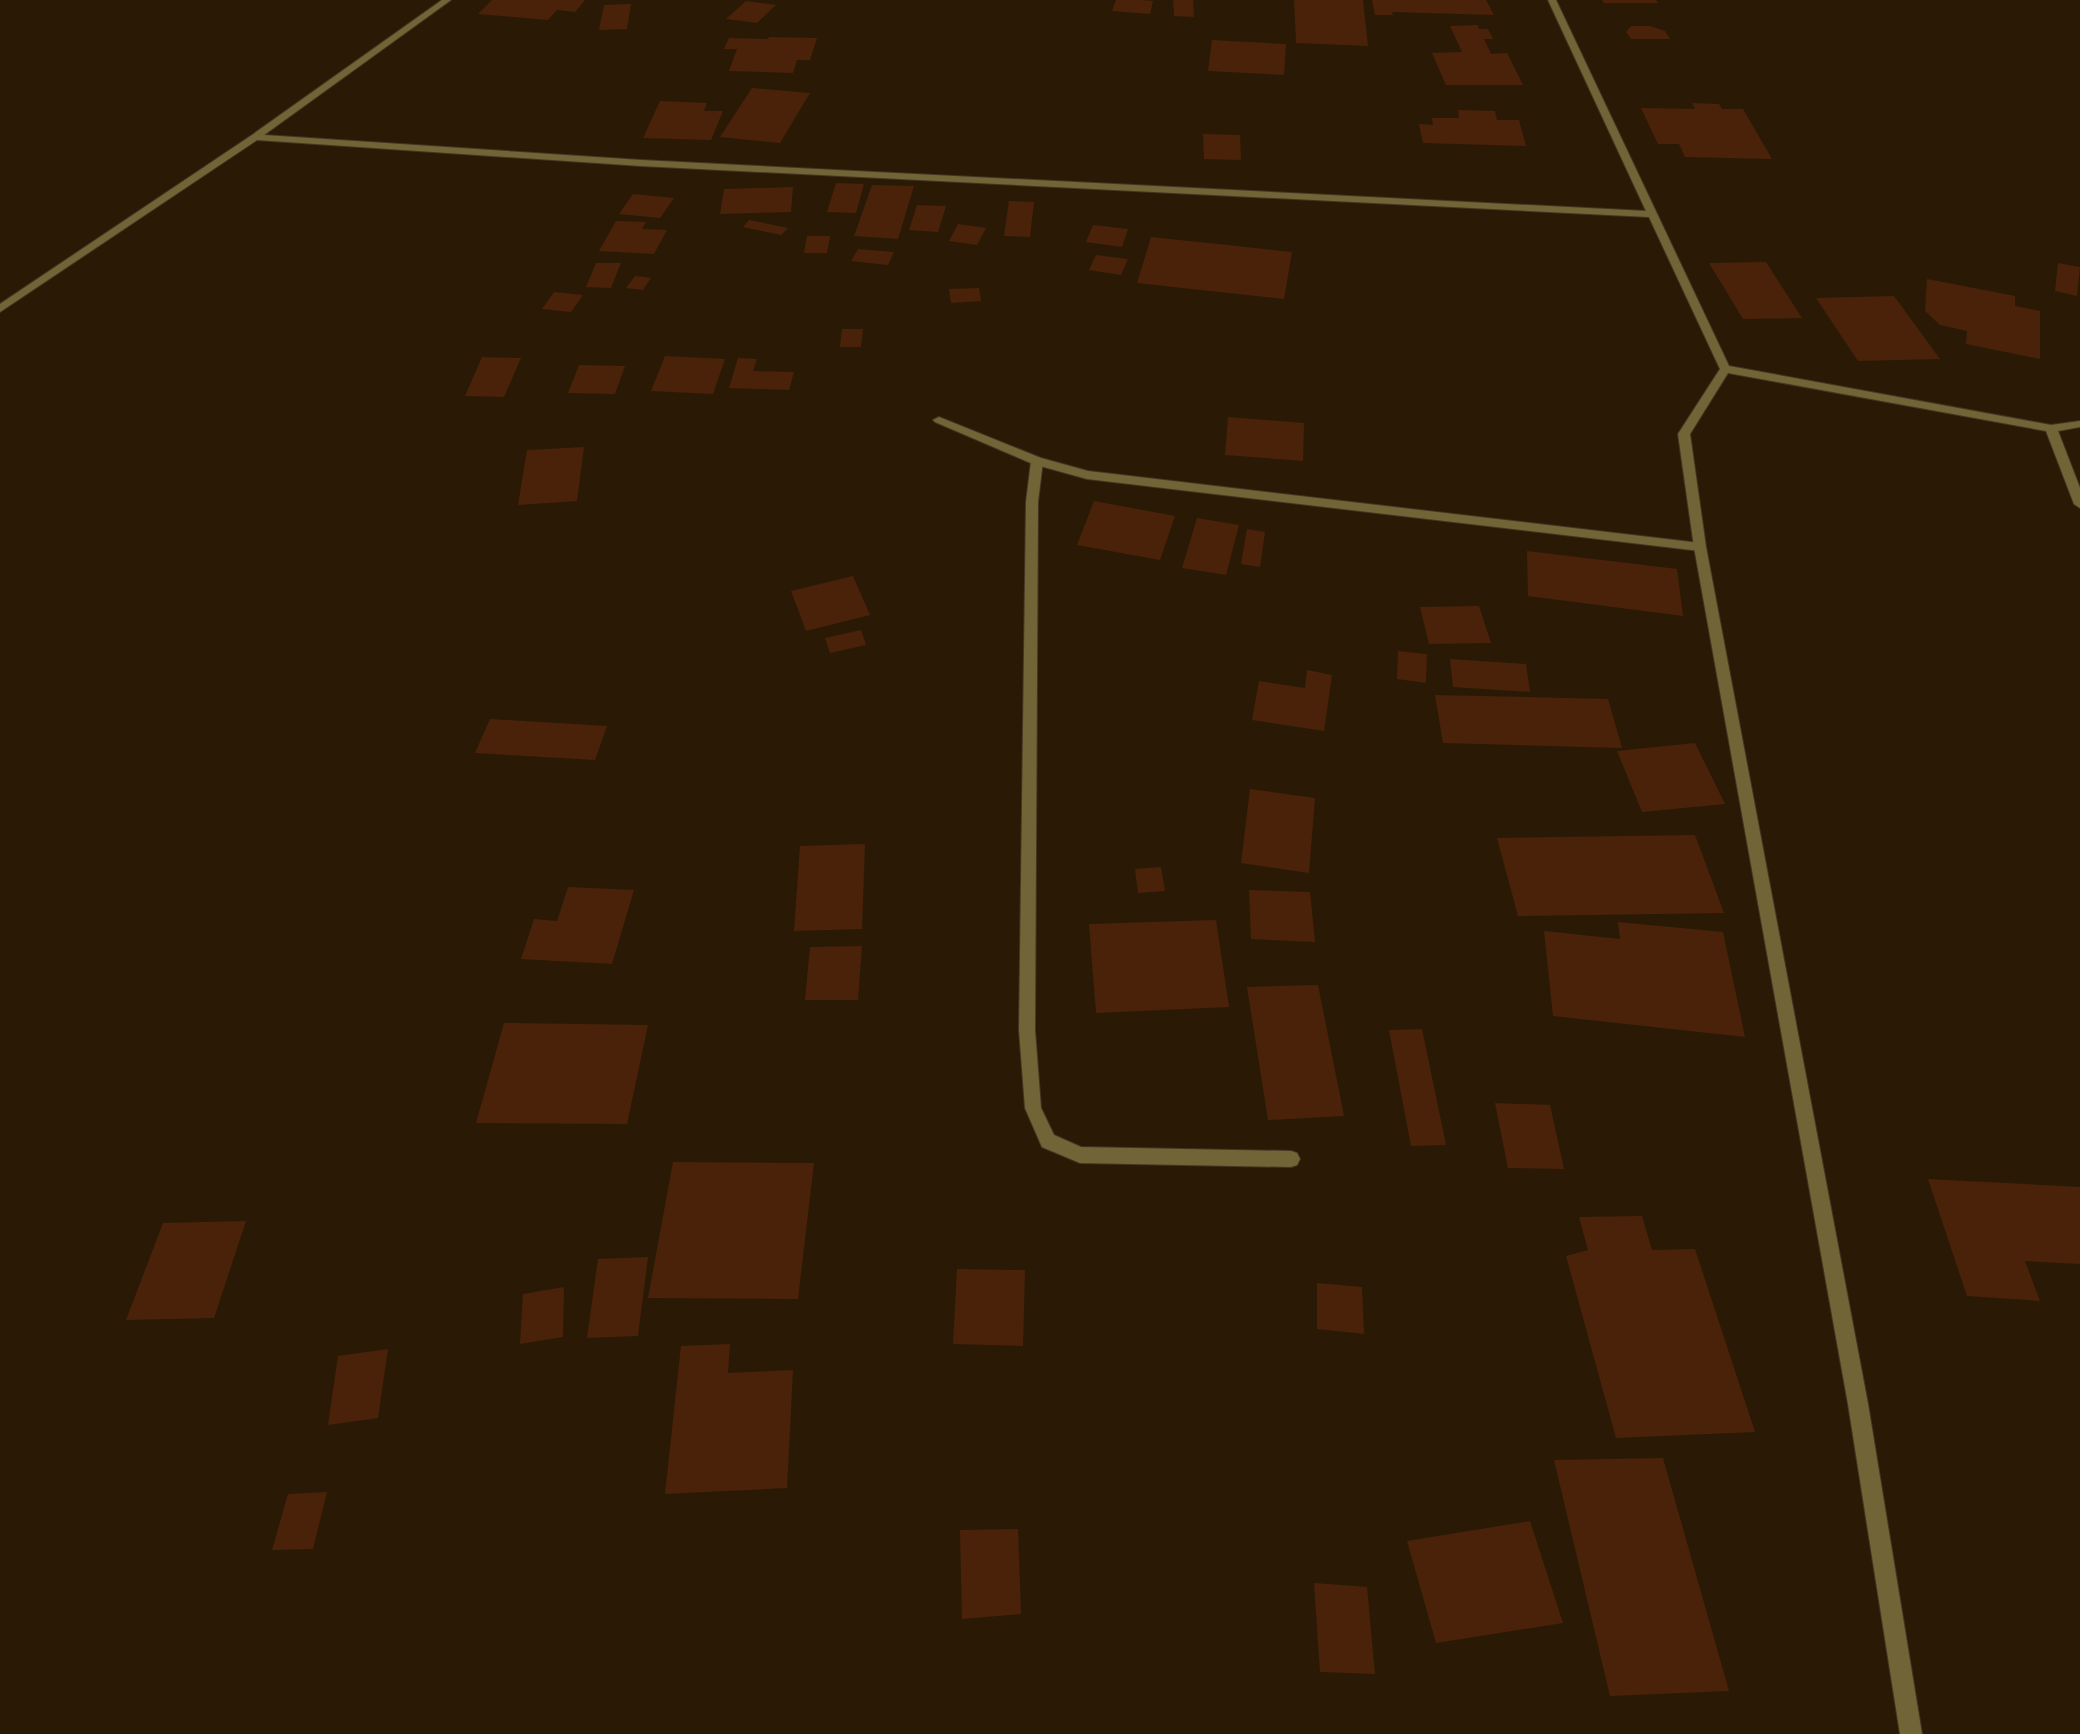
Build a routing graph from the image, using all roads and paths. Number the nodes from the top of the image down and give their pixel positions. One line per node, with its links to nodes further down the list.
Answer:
1 (447, 0): 3 (street)
2 (1552, 0): 4 (street)
3 (255, 136): 4 (street); 5 (street)
4 (1651, 214): 6 (street)
5 (0, 309)
6 (1725, 369): 9 (street); 12 (street)
7 (939, 420): 10 (street)
8 (2080, 424): 9 (street)
9 (2051, 428): 11 (street)
10 (1037, 461): 12 (street); 13 (street)
11 (2080, 504)
12 (1700, 548): 14 (street)
13 (1291, 1159)
14 (1911, 1734)

